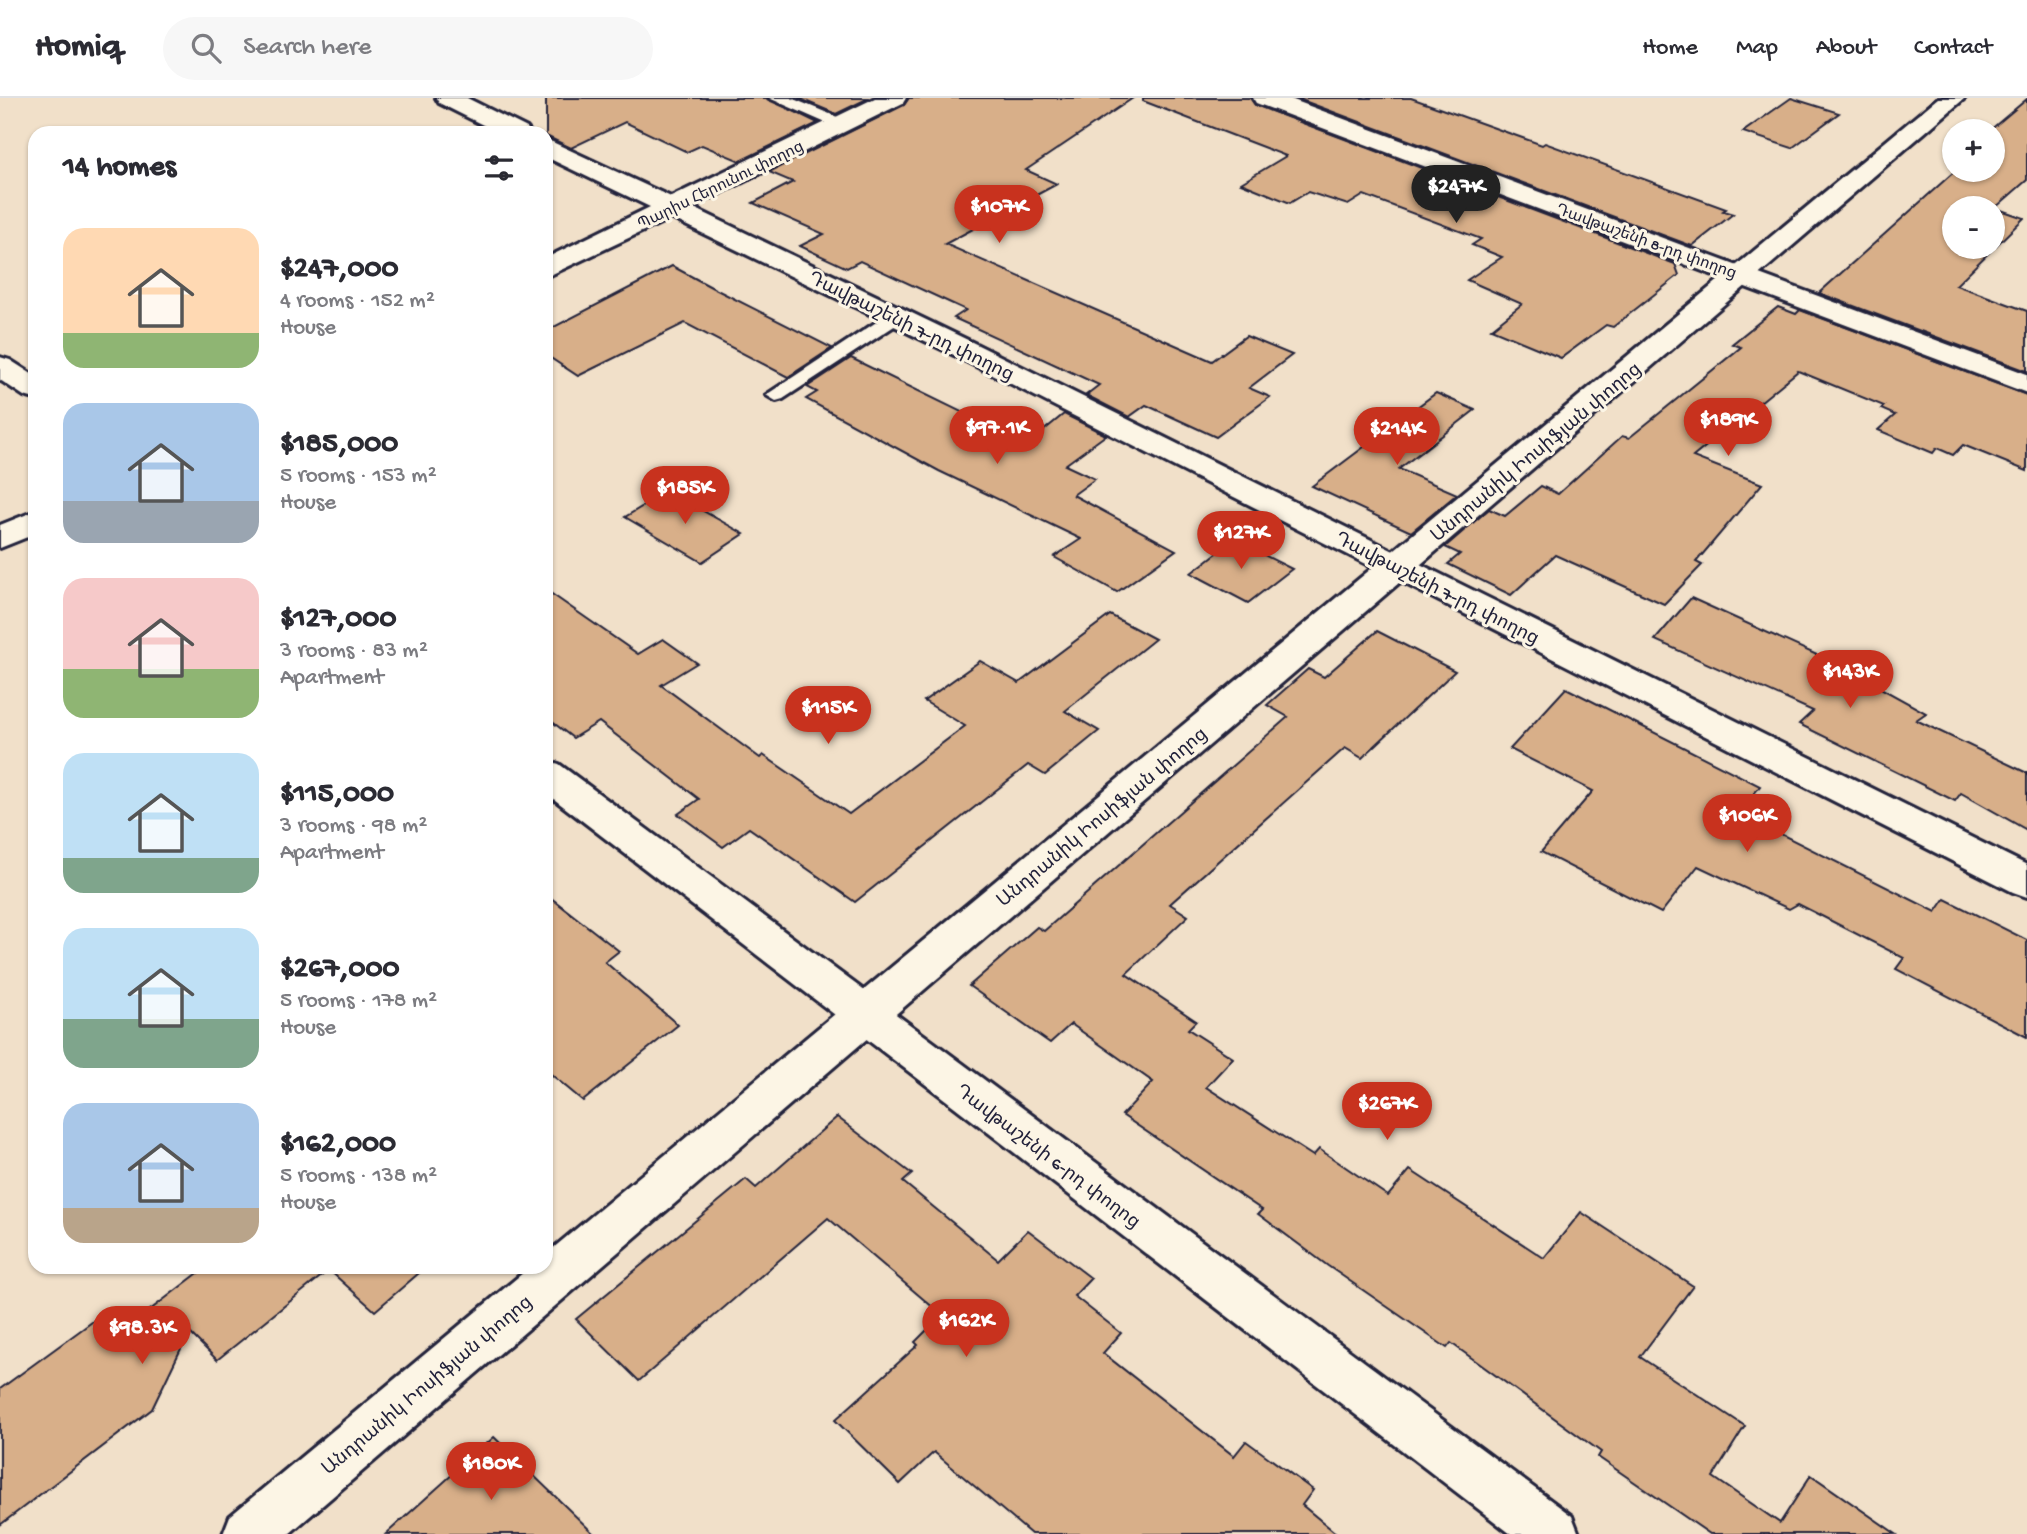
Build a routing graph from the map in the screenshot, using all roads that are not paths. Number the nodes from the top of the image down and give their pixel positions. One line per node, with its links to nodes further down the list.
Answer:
1 (448, 98): 7 (street)
2 (777, 98): 6 (lane)
3 (894, 98): 6 (street, Պարիս Հերունու փողոց)
4 (1265, 98): 11 (street, Դավթաշենի 8-րդ փողոց)
5 (1953, 98): 11 (street, Անդրանիկ Իոսիֆյան փողոց)
6 (841, 124): 9 (street, Պարիս Հերունու փողոց)
7 (504, 126)
8 (553, 150): 9 (street, Դավթաշենի 7-րդ փողոց)
9 (670, 209): 10 (street, Պարիս Հերունու փողոց); 12 (street, Դավթաշենի 7-րդ փողոց)
10 (553, 266)
11 (1743, 275): 14 (street, Դավթաշենի 8-րդ փողոց); 19 (street, Անդրանիկ Իոսիֆյան փողոց)
12 (896, 317): 16 (lane); 19 (street, Դավթաշենի 7-րդ փողոց)
13 (0, 366): 15 (street)
14 (2027, 383)
15 (28, 385)
16 (776, 395)
17 (28, 524): 18 (street)
18 (0, 538)
19 (1398, 566): 21 (street, Դավթաշենի 7-րդ փողոց); 22 (street, Անդրանիկ Իոսիֆյան փողոց)
20 (553, 778): 22 (street, Դավթաշենի 6-րդ փողոց)
21 (2027, 882)
22 (864, 1016): 23 (street, Անդրանիկ Իոսիֆյան փողոց); 24 (street, Դավթաշենի 6-րդ փողոց)
23 (249, 1534)
24 (1553, 1534)

